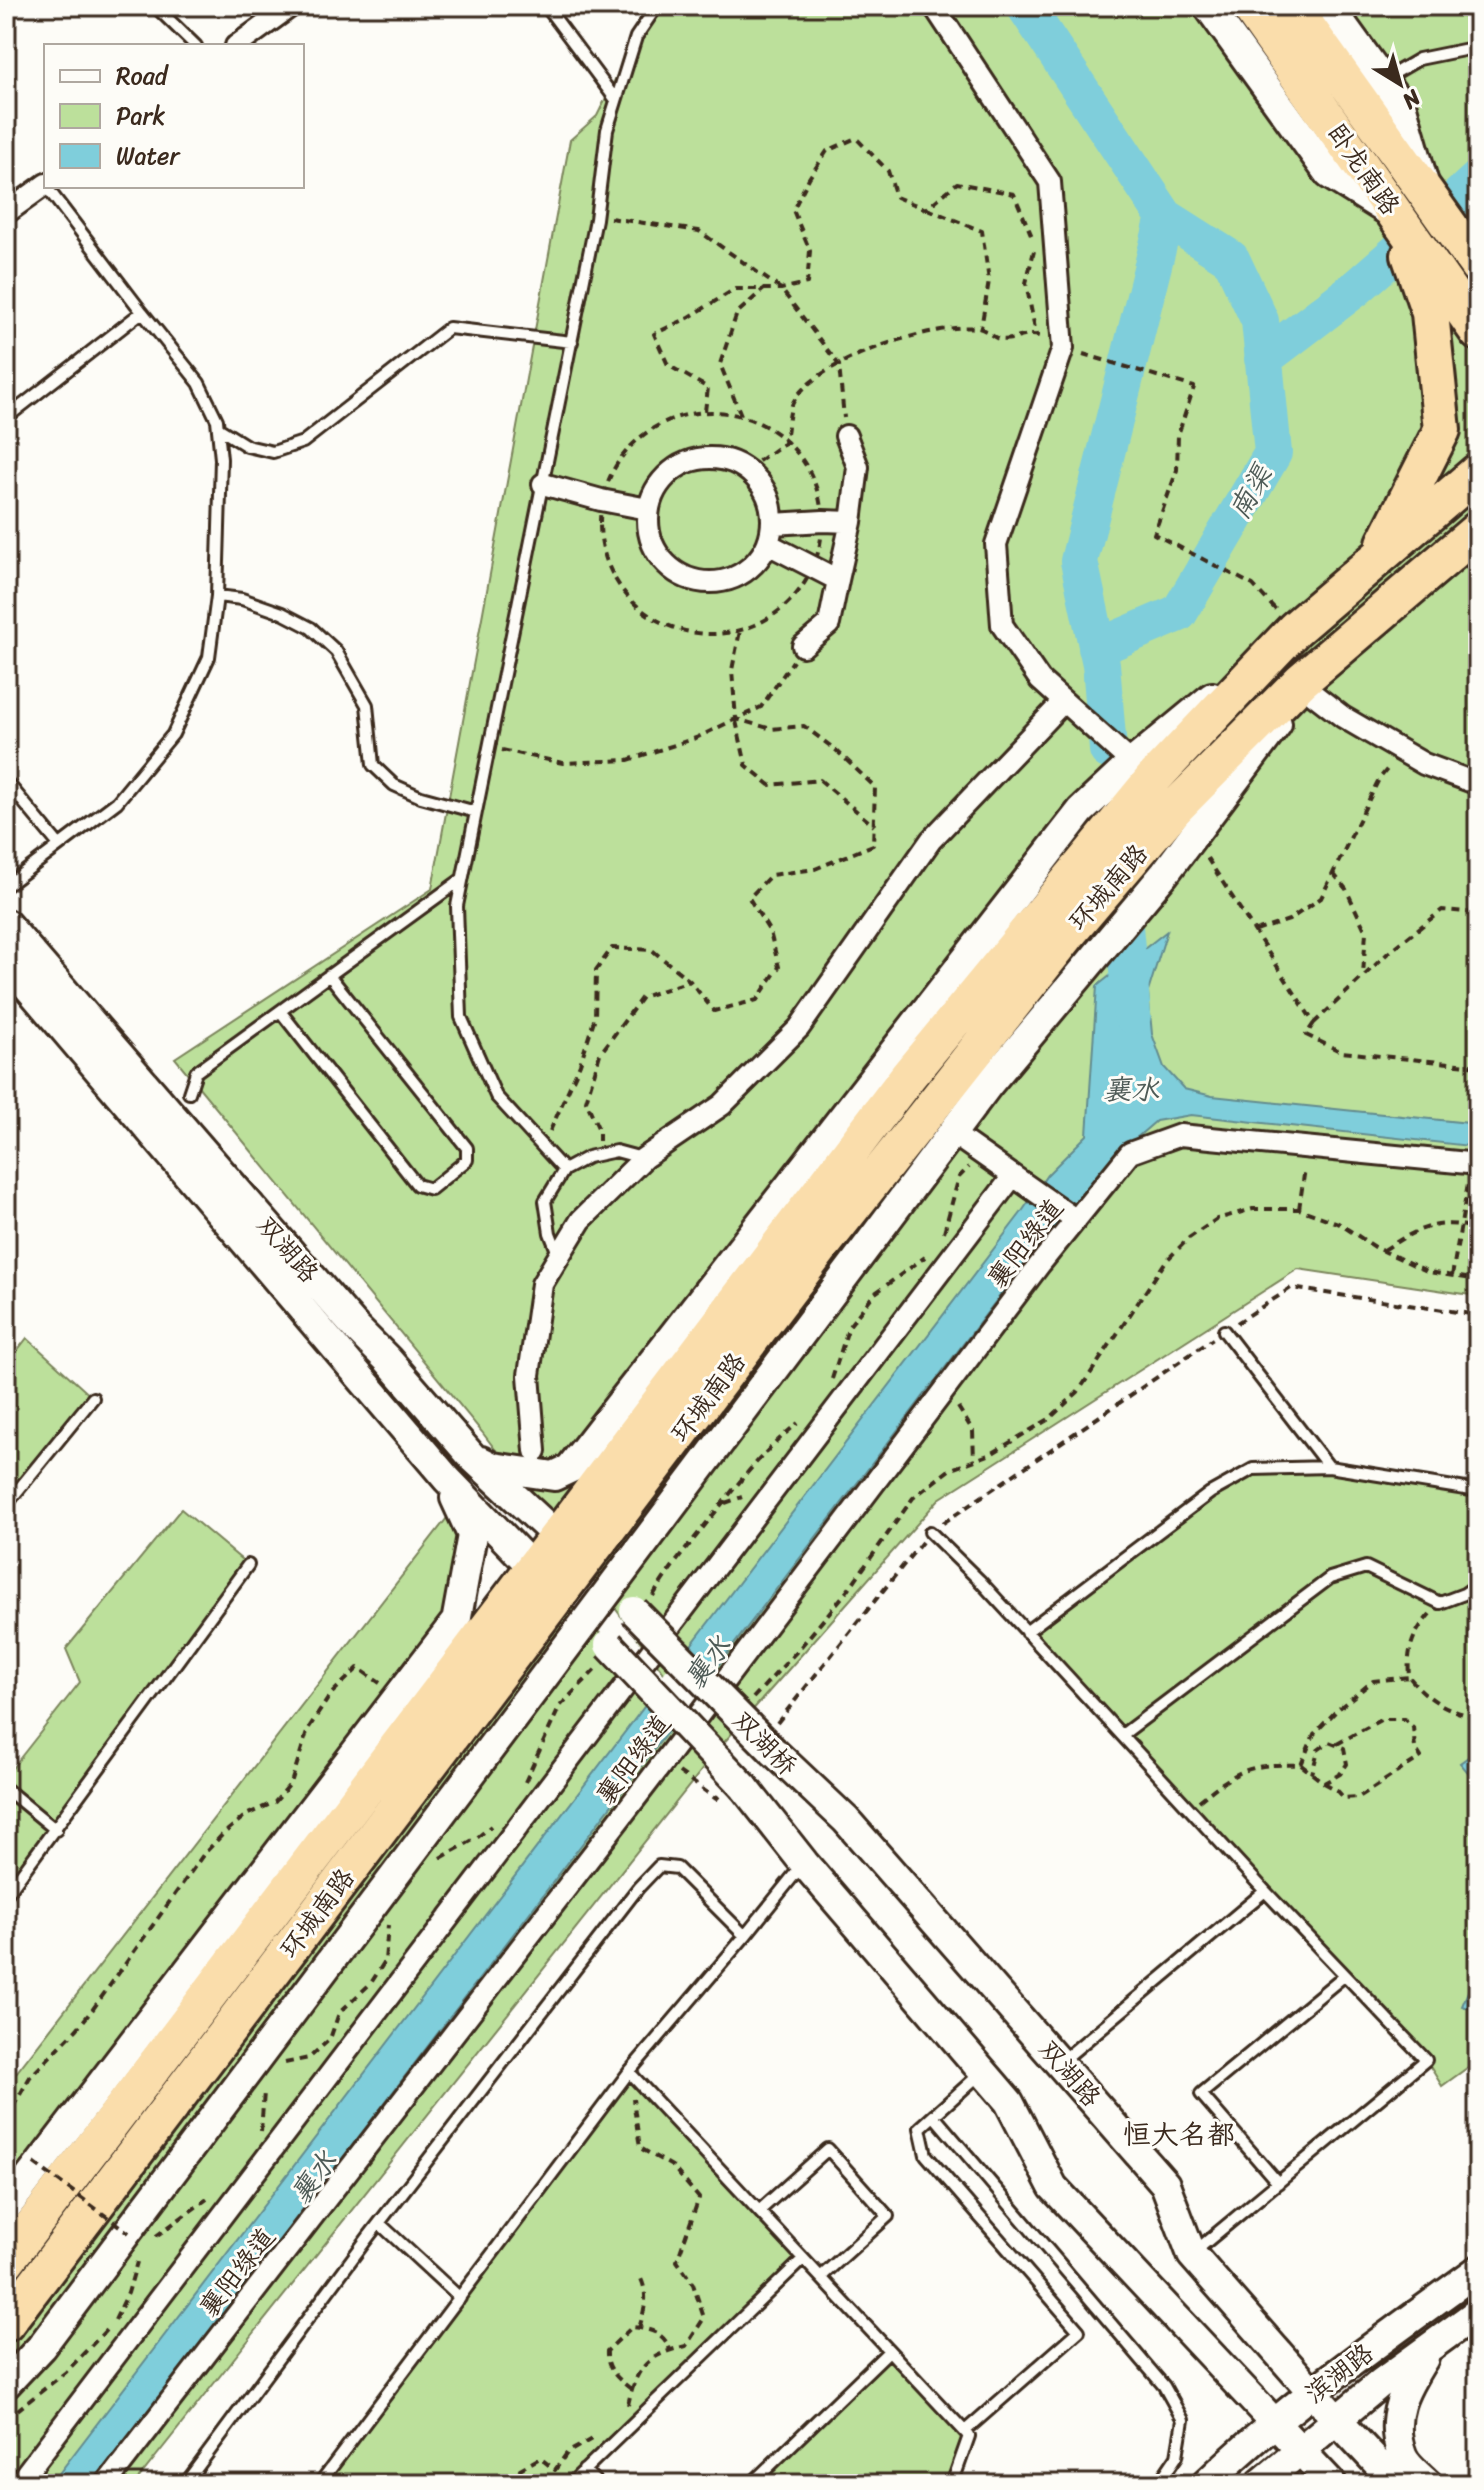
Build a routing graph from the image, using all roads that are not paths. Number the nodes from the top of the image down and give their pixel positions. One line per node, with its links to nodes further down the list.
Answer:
1 (155, 6): 10 (lane)
2 (291, 6): 11 (street)
3 (546, 6): 14 (lane)
4 (657, 6): 14 (lane)
5 (934, 6): 42 (street)
6 (1208, 6): 19 (street)
7 (1249, 6): 19 (highway, 卧龙南路)
8 (1292, 6): 13 (highway, 卧龙南路)
9 (1329, 6): 13 (street)
10 (194, 44)
11 (239, 44)
12 (1478, 47): 13 (lane)
13 (1370, 88): 17 (highway, 卧龙南路)
14 (616, 100): 24 (lane)
15 (44, 186): 18 (street)
16 (47, 188): 22 (lane)
17 (1427, 194): 20 (street); 21 (highway, 卧龙南路)
18 (6, 213)
19 (1397, 216): 23 (highway, 卧龙南路); 36 (highway)
20 (1478, 236)
21 (1478, 266)
22 (142, 312): 25 (lane); 26 (lane)
23 (1478, 332)
24 (572, 342): 26 (lane); 29 (lane)
25 (6, 418)
26 (218, 428): 39 (lane)
27 (846, 436): 31 (street)
28 (1478, 472): 36 (highway, 环城南路)
29 (543, 484): 30 (street); 46 (lane)
30 (648, 509): 32 (street); 34 (street)
31 (851, 522): 32 (street); 37 (street)
32 (773, 524): 34 (street)
33 (1478, 530): 38 (highway, 环城南路)
34 (768, 544): 37 (street)
35 (1478, 547): 38 (highway)
36 (1379, 555): 43 (highway, 环城南路)
37 (838, 580): 40 (street)
38 (1414, 583): 41 (highway, 环城南路)
39 (217, 596): 46 (lane); 48 (lane)
40 (803, 646)
41 (1314, 674): 45 (street); 47 (highway, 环城南路)
42 (1062, 703): 43 (street); 57 (street)
43 (1142, 772): 65 (highway, 环城南路); 69 (street)
44 (6, 781): 48 (lane)
45 (1478, 784)
46 (476, 812): 49 (lane)
47 (1183, 823): 56 (street); 75 (highway, 环城南路)
48 (59, 845): 50 (lane)
49 (462, 879): 53 (lane); 59 (lane)
50 (6, 886)
51 (6, 924): 67 (street, 双湖路)
52 (6, 961): 70 (street, 双湖路)
53 (329, 975): 54 (lane); 54 (lane)
54 (280, 1011): 55 (lane)
55 (189, 1093)
56 (952, 1133): 60 (street); 79 (street)
57 (644, 1158): 59 (lane); 62 (street)
58 (1475, 1163): 61 (street, 襄阳绿道)
59 (564, 1170): 62 (lane)
60 (1017, 1179): 61 (street); 118 (street, 襄阳绿道)
61 (1075, 1219): 119 (street, 襄阳绿道)
62 (559, 1256): 66 (street)
63 (1224, 1331): 68 (lane)
64 (93, 1398): 72 (lane)
65 (631, 1441): 69 (street); 74 (highway, 环城南路)
66 (535, 1451)
67 (473, 1458): 69 (street); 74 (street, 双湖路)
68 (1329, 1467): 71 (lane); 82 (lane)
69 (570, 1468)
70 (447, 1479): 77 (street, 双湖路); 80 (street)
71 (1478, 1491)
72 (6, 1505)
73 (930, 1532): 82 (lane)
74 (558, 1537): 75 (street, 双湖路); 77 (highway, 环城南路)
75 (584, 1562): 77 (highway, 环城南路); 79 (street, 双湖桥)
76 (248, 1565): 87 (lane)
77 (546, 1581): 81 (street, 双湖桥); 83 (highway, 环城南路); 108 (highway, 环城南路)
78 (1478, 1584): 84 (lane)
79 (611, 1588): 81 (street); 86 (street, 双湖桥, bridge)
80 (456, 1621): 83 (street); 98 (street)
81 (586, 1622): 88 (street, 双湖桥, bridge); 111 (street)
82 (1026, 1632): 84 (lane)
83 (444, 1687): 103 (highway, 环城南路)
84 (1122, 1735): 89 (lane)
85 (6, 1789): 87 (lane)
86 (846, 1820): 93 (street, 双湖路)
87 (56, 1830): 90 (lane)
88 (804, 1863): 91 (lane); 94 (street)
89 (1265, 1891): 92 (lane); 93 (lane)
90 (6, 1895)
91 (745, 1936): 95 (lane); 100 (lane)
92 (1345, 1975): 97 (lane); 97 (lane)
93 (1061, 2062): 101 (street, 双湖路)
94 (982, 2071): 96 (lane); 114 (street)
95 (629, 2072): 99 (lane); 106 (lane)
96 (934, 2116): 115 (lane); 126 (lane)
97 (1278, 2183): 101 (lane)
98 (6, 2208)
99 (759, 2211): 102 (lane); 105 (lane)
100 (379, 2223): 106 (lane); 120 (lane)
101 (1192, 2255): 112 (street, 双湖路)
102 (803, 2259): 110 (lane); 117 (lane)
103 (6, 2261)
104 (1478, 2270): 112 (street, 滨湖路)
105 (824, 2274)
106 (460, 2298): 121 (lane)
107 (1478, 2312): 109 (street, 滨湖路)
108 (6, 2323)
109 (1431, 2347): 113 (street, 滨湖路); 131 (street)
110 (889, 2351): 115 (lane); 124 (lane)
111 (6, 2384)
112 (1313, 2392): 113 (street, 双湖路); 114 (street, 滨湖路)
113 (1337, 2420): 116 (street, 滨湖路); 130 (street, 双湖路)
114 (1274, 2423): 116 (street); 127 (street, 滨湖路)
115 (965, 2431): 125 (lane)
116 (1299, 2451): 128 (street, 滨湖路); 129 (street)
117 (584, 2470): 122 (lane); 123 (lane)
118 (18, 2484)
119 (106, 2484)
120 (185, 2484)
121 (319, 2484)
122 (570, 2484)
123 (598, 2484)
124 (751, 2484)
125 (952, 2484)
126 (1158, 2484)
127 (1206, 2484)
128 (1260, 2484)
129 (1332, 2484)
130 (1397, 2484)
131 (1428, 2484)

